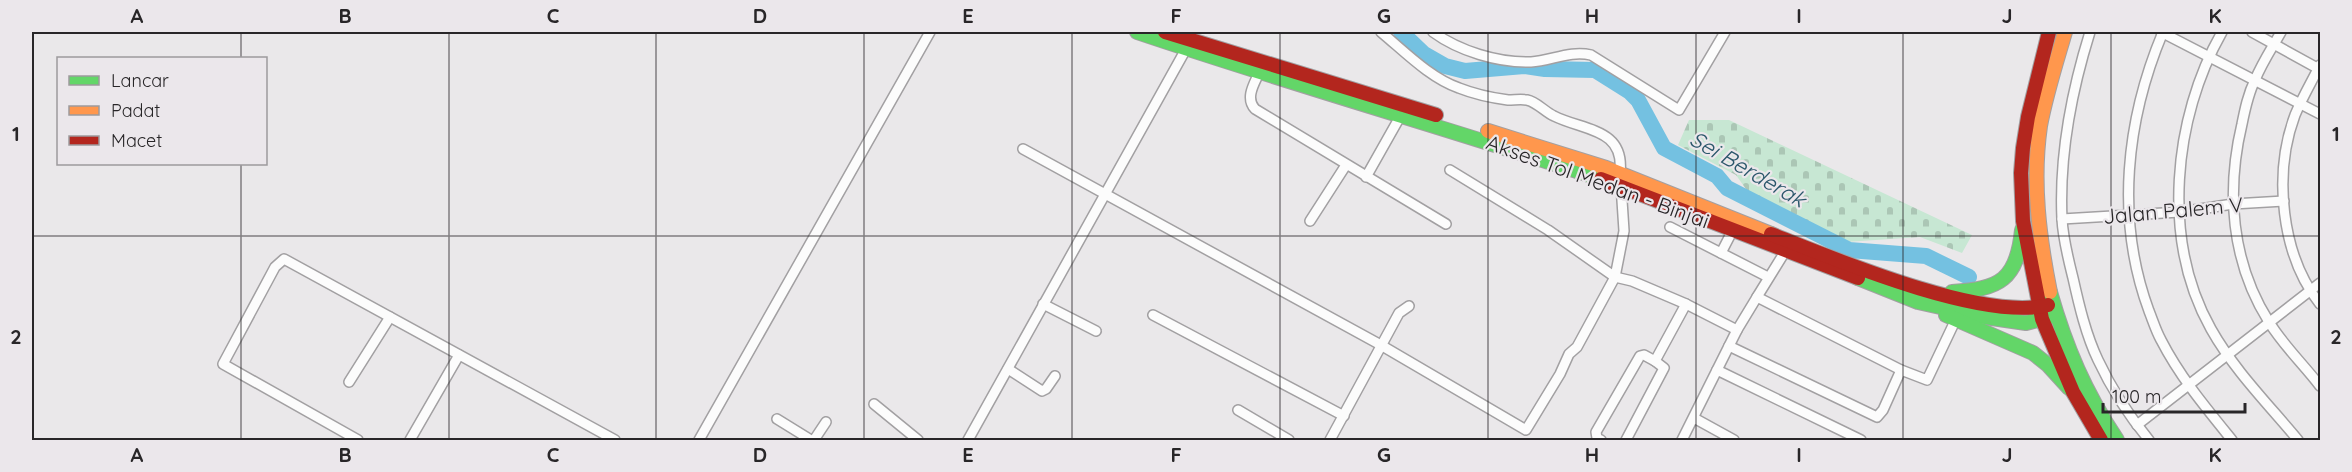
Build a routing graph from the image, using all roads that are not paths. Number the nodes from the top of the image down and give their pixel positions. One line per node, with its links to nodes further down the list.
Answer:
1 (930, 32): 85 (street)
2 (1137, 32): 14 (main road, Akses Tol Medan - Binjai)
3 (1165, 32): 14 (main road, Akses Tol Medan - Binjai)
4 (1381, 32): 28 (street)
5 (1433, 32): 6 (street)
6 (1725, 32)
7 (2049, 32): 36 (main road)
8 (2066, 32): 53 (main road)
9 (2090, 32): 34 (street)
10 (2162, 32): 16 (street); 33 (street)
11 (2222, 32): 16 (street)
12 (2252, 32): 15 (street)
13 (2281, 32): 15 (street)
14 (1190, 40): 18 (main road, Akses Tol Medan - Binjai); 20 (main road, Akses Tol Medan - Binjai); 29 (street)
15 (2274, 44): 17 (street); 19 (street)
16 (2208, 56): 19 (street); 32 (street)
17 (2320, 67): 21 (street)
18 (1259, 73): 20 (main road, Akses Tol Medan - Binjai); 25 (street)
19 (2255, 80): 21 (street); 31 (street)
20 (1330, 89): 23 (main road, Akses Tol Medan - Binjai); 28 (main road, Akses Tol Medan - Binjai)
21 (2301, 104): 22 (street); 30 (street)
22 (2320, 114)
23 (1401, 115): 27 (street); 28 (main road, Akses Tol Medan - Binjai)
24 (1023, 149): 29 (street)
25 (1346, 165): 27 (street); 35 (street)
26 (1450, 170): 42 (street)
27 (1366, 177): 37 (street)
28 (1621, 179): 38 (main road, Akses Tol Medan - Binjai); 42 (street)
29 (1104, 195): 49 (street); 61 (street)
30 (2284, 201): 31 (street, Jalan Palem V); 45 (street)
31 (2233, 204): 32 (street, Jalan Palem V); 58 (street)
32 (2180, 212): 33 (street, Jalan Palem V); 64 (street)
33 (2127, 214): 34 (street, Jalan Palem V); 71 (street)
34 (2062, 219): 80 (street)
35 (1310, 221)
36 (2023, 221): 46 (main road); 54 (main road)
37 (1446, 224)
38 (1736, 225): 40 (main road, Akses Tol Medan - Binjai); 41 (street); 46 (main road, Akses Tol Medan - Binjai)
39 (1670, 227): 41 (street)
40 (1786, 250): 43 (street); 48 (main road, Akses Tol Medan - Binjai)
41 (1721, 253): 43 (street)
42 (1615, 277): 50 (street); 61 (street)
43 (1768, 277): 47 (street)
44 (2320, 283): 45 (street)
45 (2310, 291): 51 (street); 58 (street)
46 (1935, 292): 54 (main road, Akses Tol Medan - Binjai)
47 (1757, 297): 59 (street); 68 (street)
48 (1918, 302): 54 (main road, Akses Tol Medan - Binjai); 57 (main road)
49 (1043, 304): 60 (street); 66 (street)
50 (1686, 304): 59 (street); 65 (street)
51 (2320, 304)
52 (1410, 306): 61 (street)
53 (2055, 309): 54 (main road, Akses Tol Medan - Binjai); 96 (main road)
54 (2040, 314): 73 (main road)
55 (1153, 315): 76 (street)
56 (390, 317): 63 (street); 70 (street); 82 (street)
57 (1956, 319): 68 (street); 73 (main road)
58 (2269, 323): 64 (street); 72 (street)
59 (1737, 330): 62 (street)
60 (1096, 331)
61 (1382, 346): 76 (street)
62 (1729, 346): 67 (street); 68 (street)
63 (459, 355): 83 (street); 84 (street)
64 (2228, 355): 71 (street); 99 (street)
65 (1655, 361): 90 (street); 91 (street)
66 (1008, 369): 69 (street); 81 (street)
67 (1718, 370): 77 (street); 94 (street)
68 (1901, 370)
69 (1055, 376)
70 (349, 382)
71 (2187, 386): 80 (street); 98 (street)
72 (2320, 386)
73 (2073, 392): 95 (main road)
74 (874, 404): 87 (street)
75 (1238, 410): 88 (street)
76 (1344, 416): 89 (street)
77 (1694, 418): 92 (street); 93 (street)
78 (777, 419): 86 (street)
79 (826, 422): 86 (street)
80 (2137, 425): 97 (street)
81 (970, 440)
82 (358, 441)
83 (410, 441)
84 (615, 441)
85 (699, 441)
86 (813, 441)
87 (918, 441)
88 (1289, 441)
89 (1330, 441)
90 (1601, 441)
91 (1626, 441)
92 (1682, 441)
93 (1734, 441)
94 (1861, 441)
95 (2102, 441)
96 (2117, 441)
97 (2149, 441)
98 (2232, 441)
99 (2298, 441)

